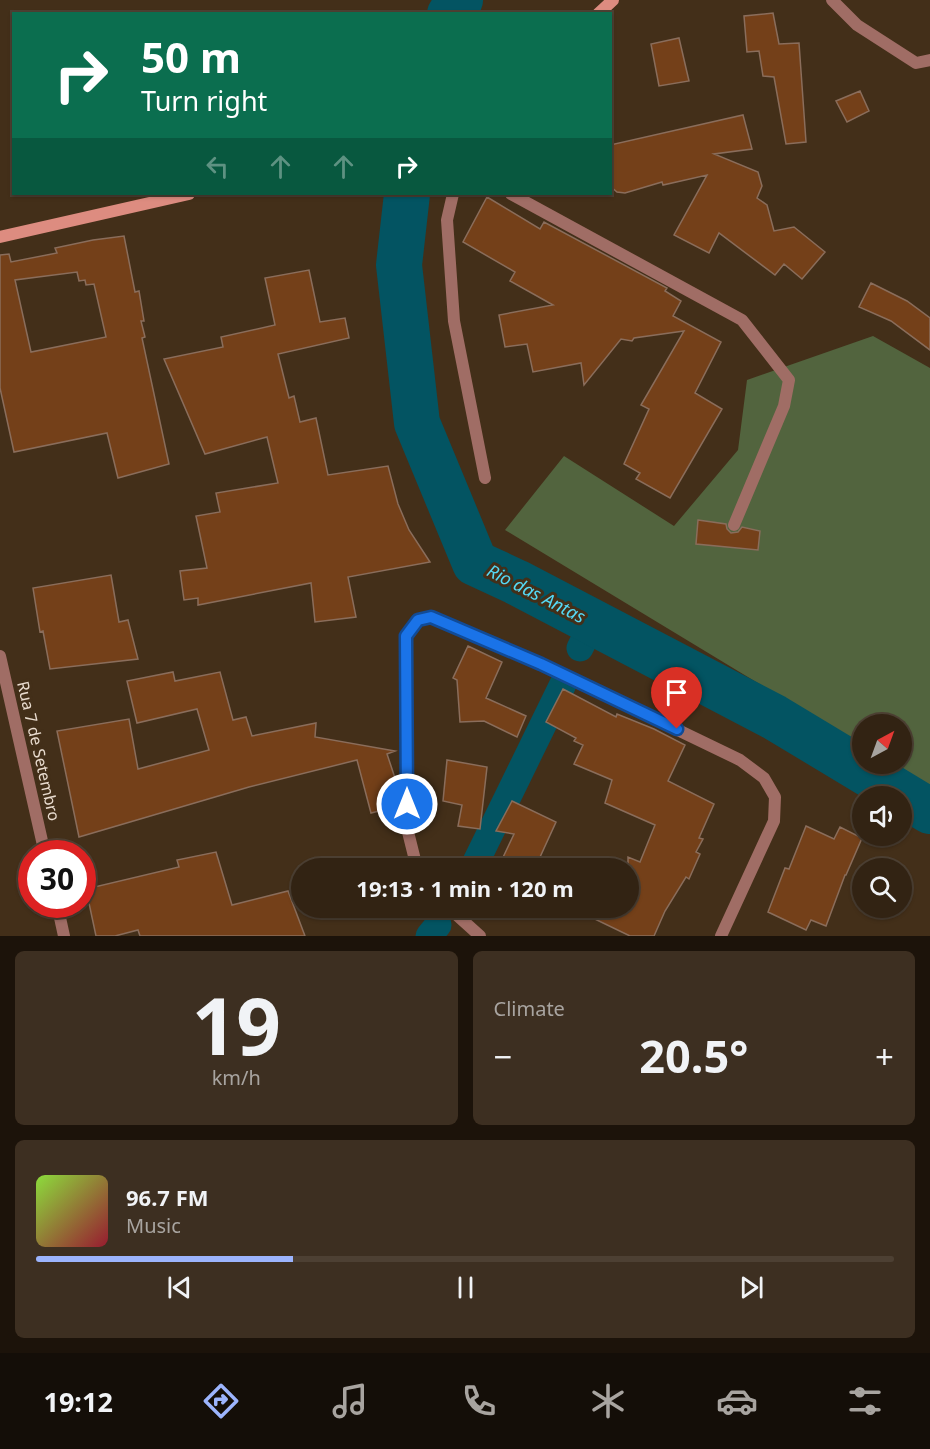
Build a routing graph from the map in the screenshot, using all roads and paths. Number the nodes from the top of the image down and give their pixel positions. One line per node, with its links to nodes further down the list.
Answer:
1 (613, 0): 3 (main road)
2 (832, 0): 4 (street)
3 (600, 12)
4 (930, 60)
5 (185, 195): 8 (main road)
6 (453, 195): 9 (street)
7 (513, 195): 10 (street)
8 (0, 237)
9 (485, 478)
10 (734, 525)
11 (0, 656): 12 (street, Rua 7 de Setembro)
12 (42, 840)
13 (414, 858): 18 (street)
14 (60, 918): 16 (street)
15 (460, 918): 17 (street)
16 (64, 936)
17 (480, 936)
18 (721, 936)

